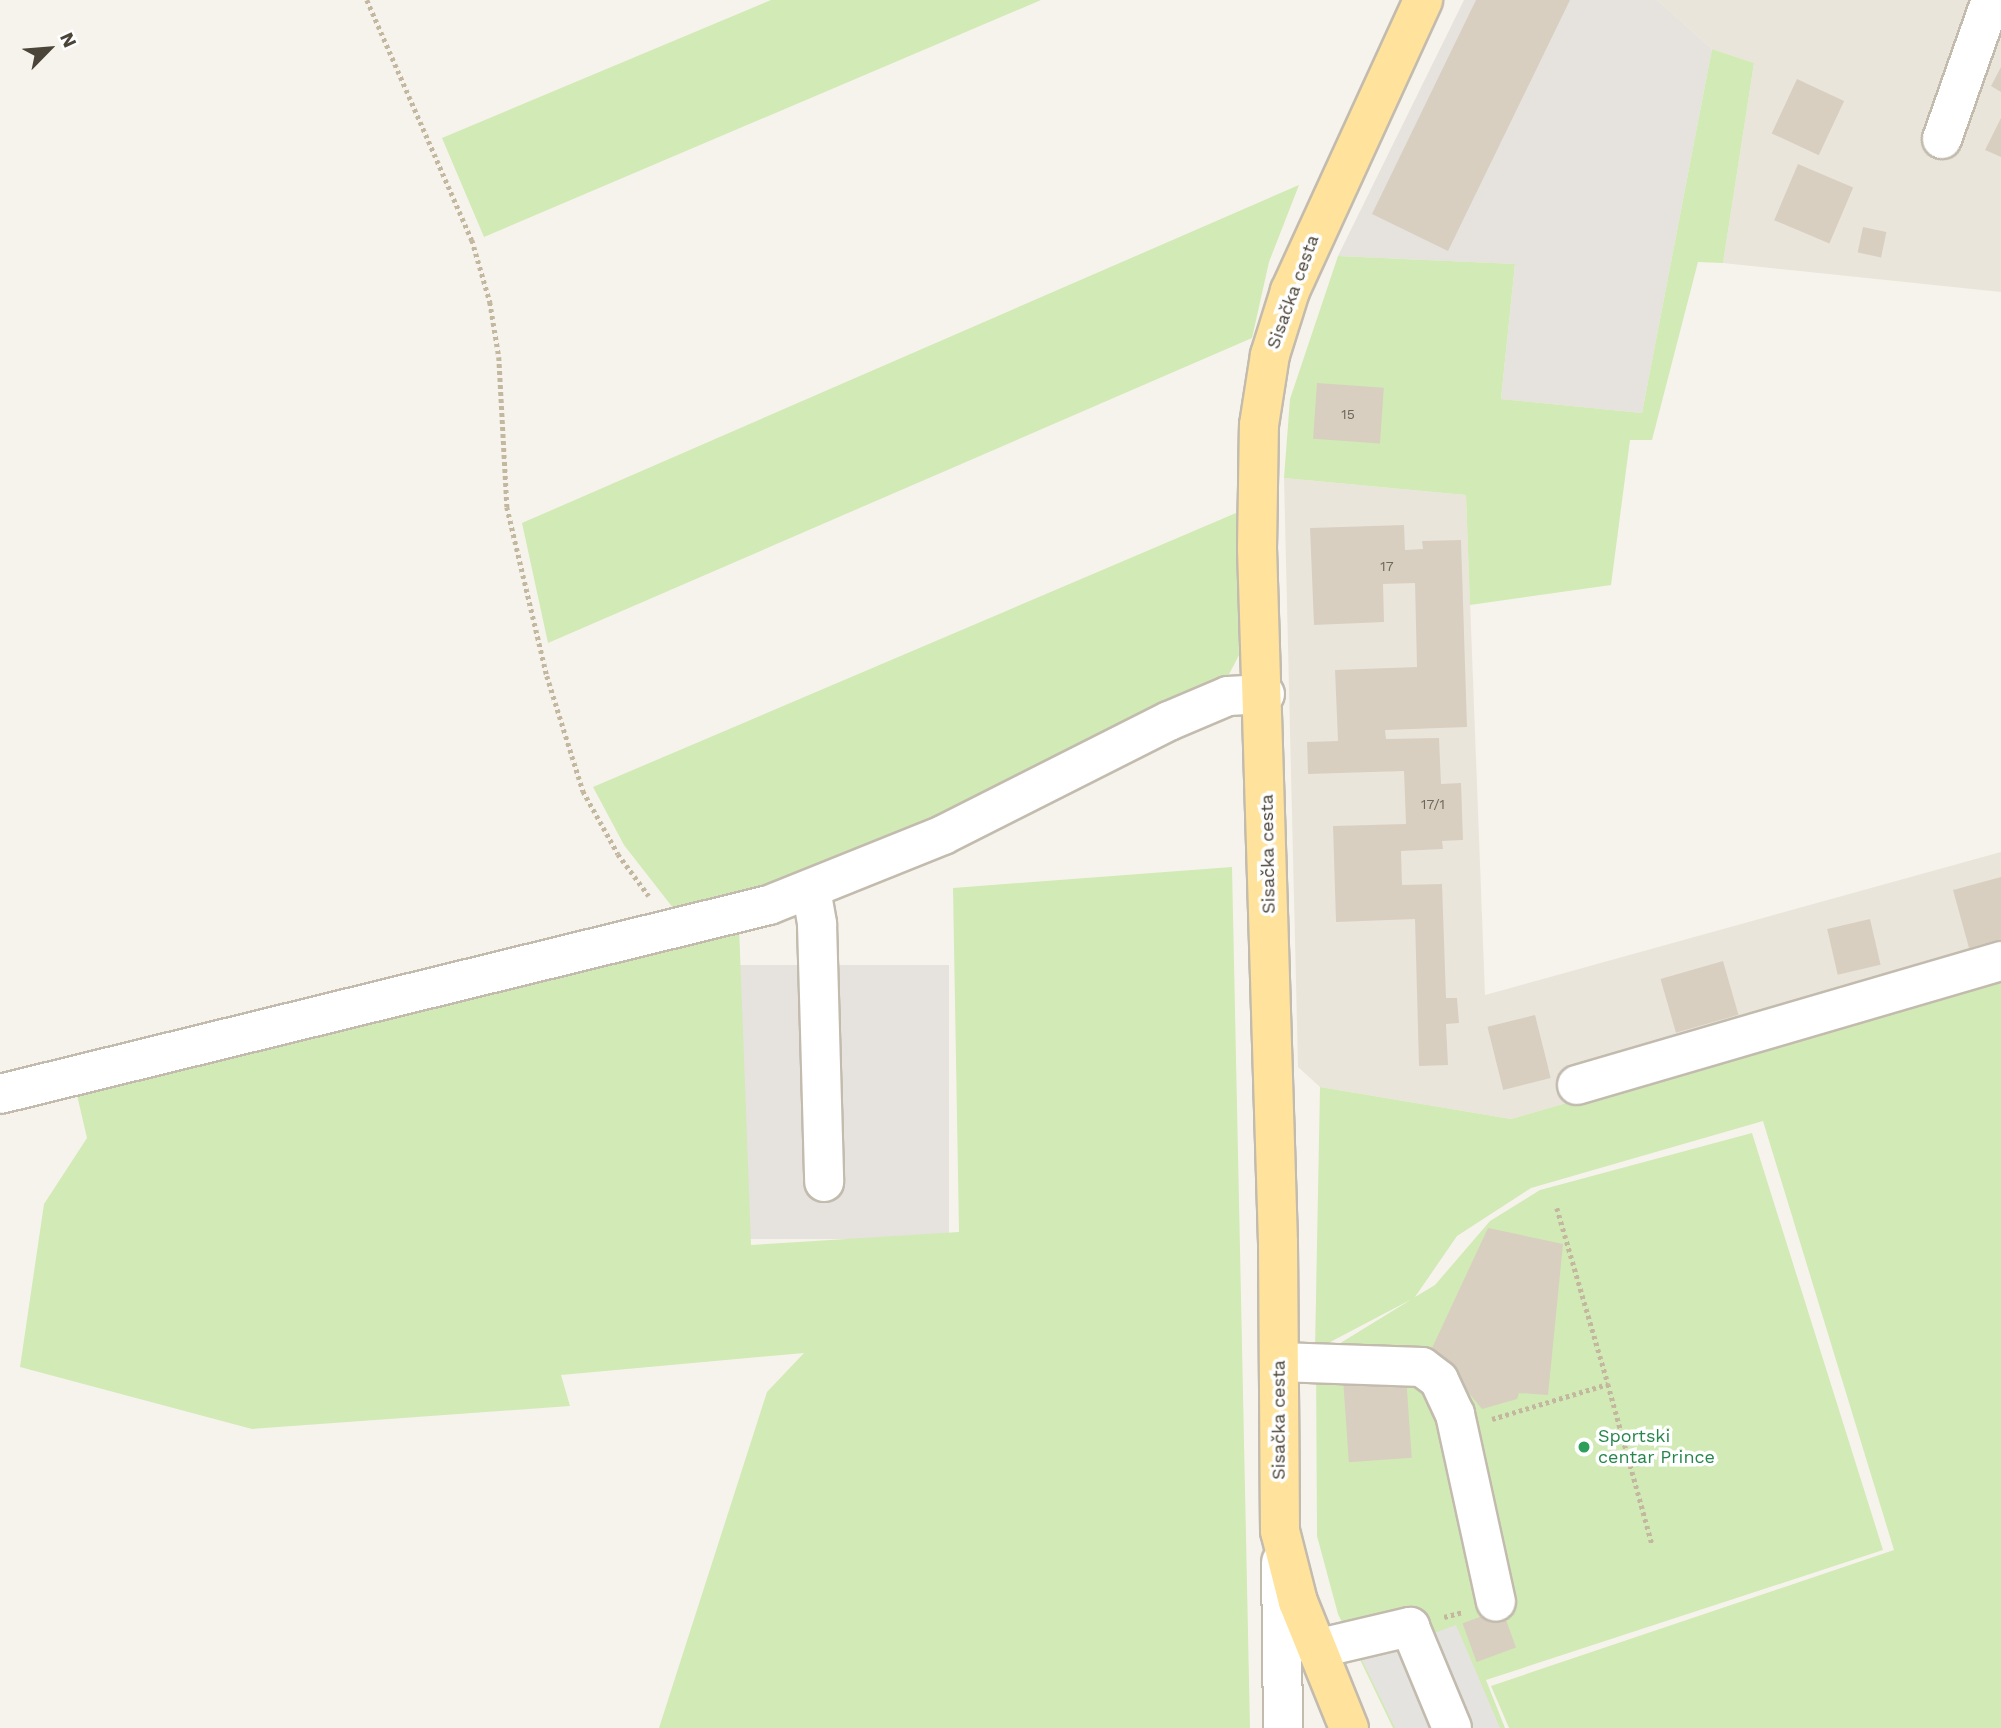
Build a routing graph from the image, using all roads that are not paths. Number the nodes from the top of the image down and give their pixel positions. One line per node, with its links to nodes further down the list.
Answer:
1 (1423, 0): 4 (main road, Sisačka cesta)
2 (1991, 0): 3 (street)
3 (1942, 139)
4 (1265, 694): 5 (street); 10 (main road, Sisačka cesta)
5 (811, 889): 8 (street); 9 (street)
6 (2001, 961): 7 (street)
7 (1577, 1085)
8 (0, 1094)
9 (824, 1181)
10 (1279, 1362): 11 (main road, Sisačka cesta); 12 (street)
11 (1280, 1531): 13 (main road, Sisačka cesta); 14 (street)
12 (1496, 1602)
13 (1315, 1649): 15 (main road, Sisačka cesta); 16 (street)
14 (1283, 1728)
15 (1349, 1728)
16 (1452, 1728)

